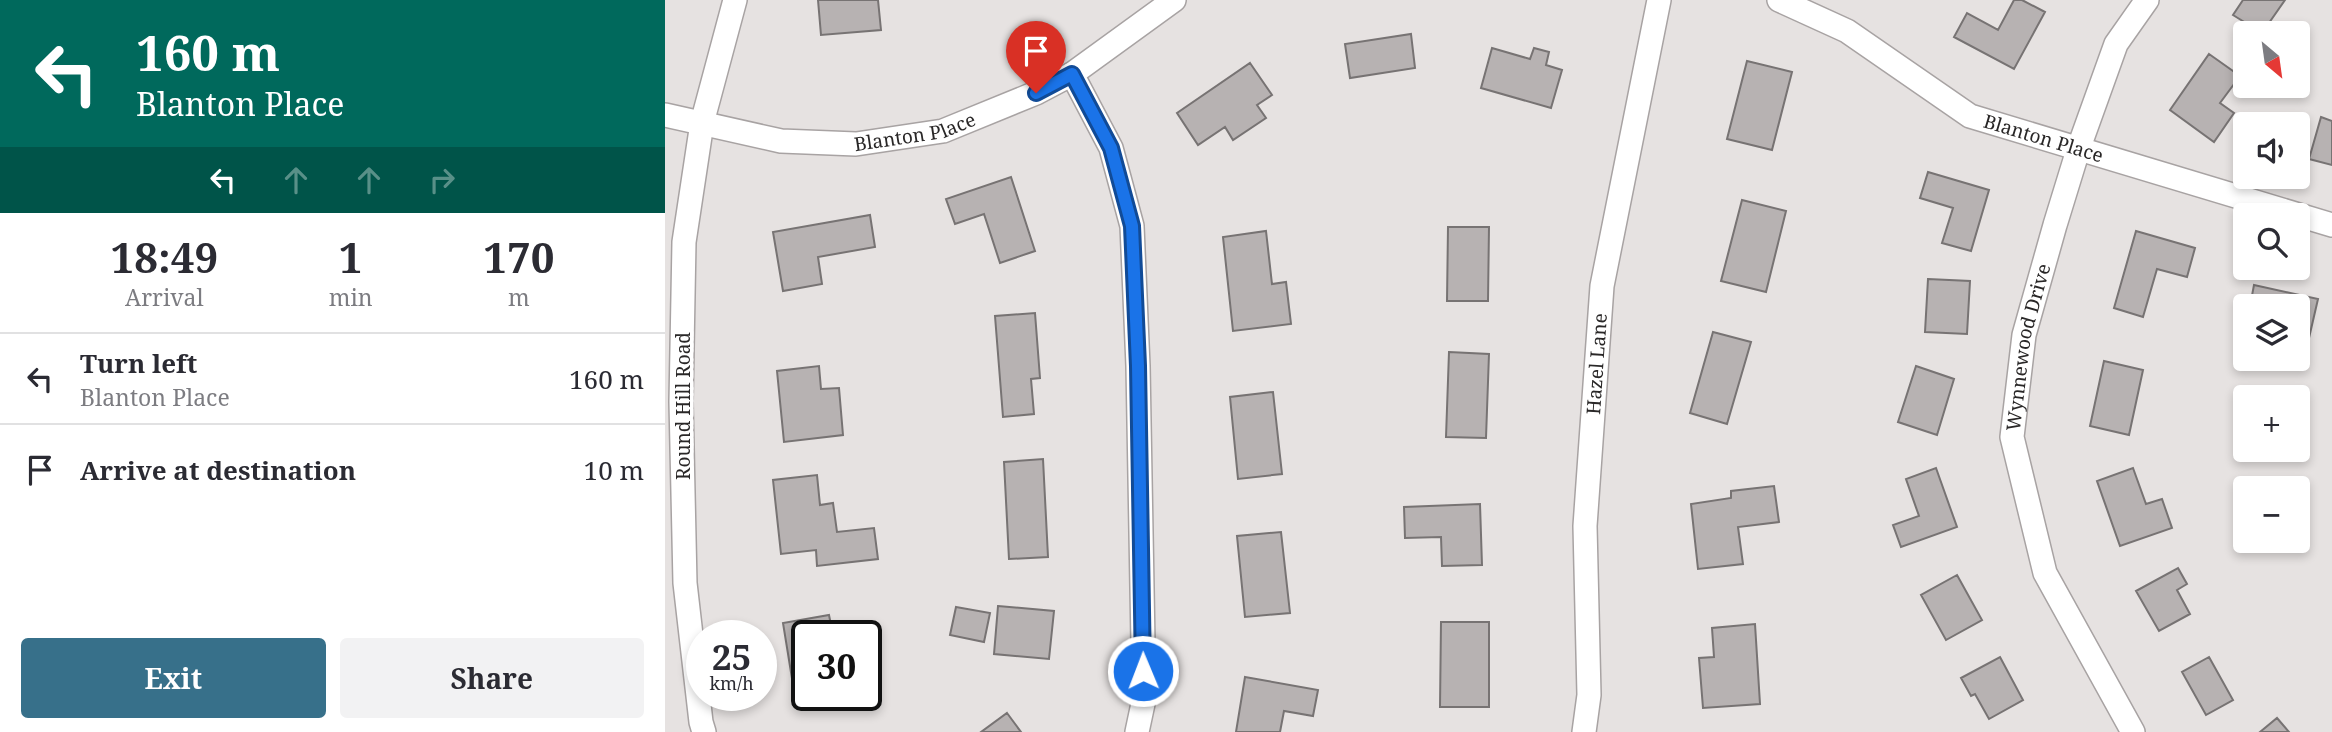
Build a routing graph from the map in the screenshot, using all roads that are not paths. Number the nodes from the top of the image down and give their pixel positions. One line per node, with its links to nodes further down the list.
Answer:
1 (735, 0): 8 (street, Round Hill Road)
2 (1174, 0): 6 (street, Blanton Place)
3 (1659, 0): 13 (street, Hazel Lane)
4 (1779, 0): 9 (street, Blanton Place)
5 (2147, 0): 9 (street, Wynnewood Drive)
6 (1072, 74): 8 (street, Blanton Place); 12 (street)
7 (665, 115): 8 (street, Blanton Place)
8 (702, 123): 11 (street, Round Hill Road)
9 (2080, 147): 10 (street, Blanton Place); 14 (street, Wynnewood Drive)
10 (2332, 225)
11 (704, 732)
12 (1137, 732)
13 (1584, 732)
14 (2133, 732)

